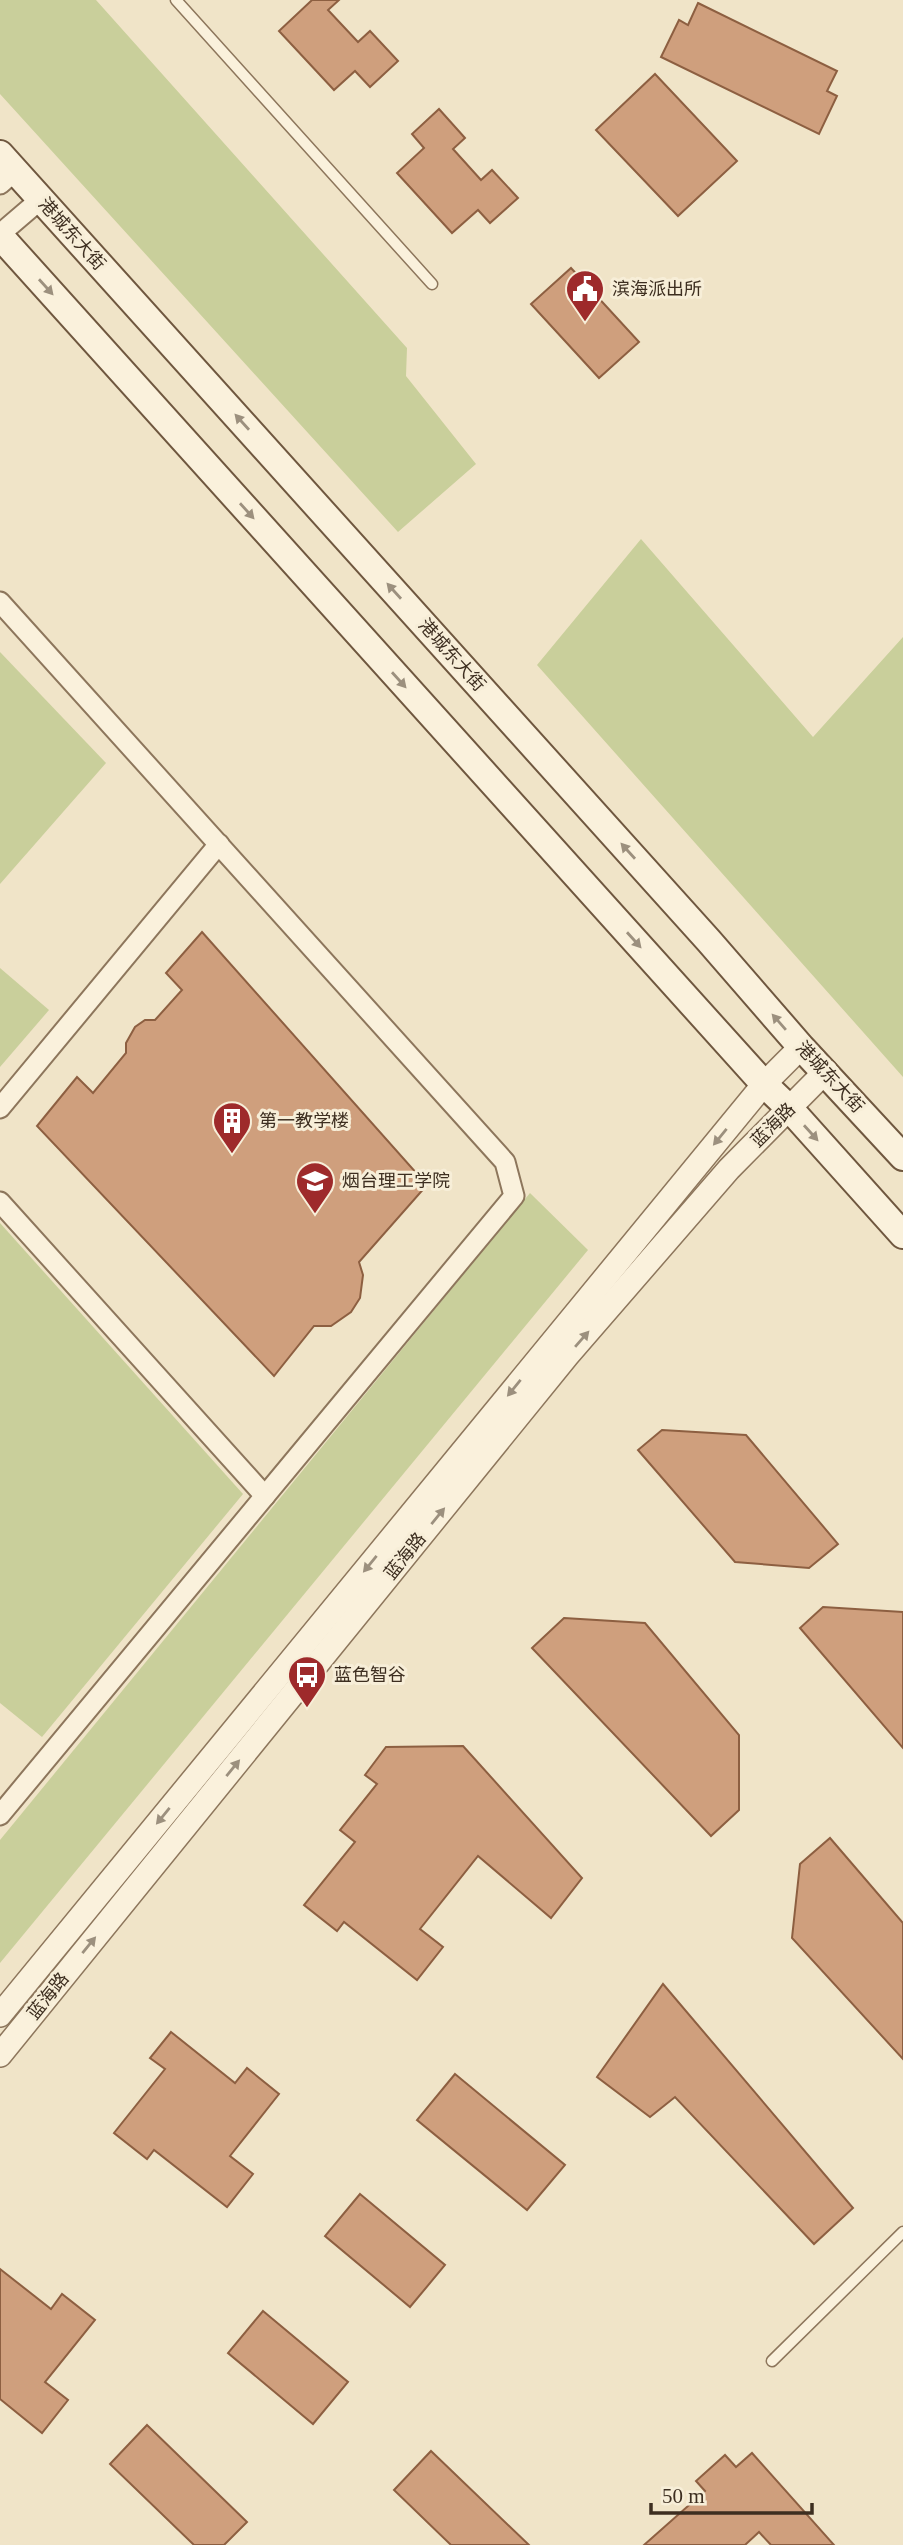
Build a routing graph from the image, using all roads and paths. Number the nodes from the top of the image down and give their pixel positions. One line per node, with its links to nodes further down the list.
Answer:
1 (176, 0): 5 (lane)
2 (5, 169): 3 (main road, 港城东大街)
3 (41, 199): 4 (street); 8 (main road, 港城东大街, one-way to 3)
4 (0, 235): 10 (main road, one-way to 10)
5 (432, 284)
6 (0, 601): 7 (street)
7 (219, 844): 11 (street); 16 (street)
8 (801, 1047): 9 (main road, 港城东大街); 10 (street, 蓝海路)
9 (826, 1071): 12 (street, 蓝海路); 13 (main road, 港城东大街)
10 (764, 1084): 12 (main road); 18 (street, 蓝海路, one-way to 18)
11 (0, 1108)
12 (790, 1110): 15 (main road, one-way to 15); 19 (street, 蓝海路, one-way to 12)
13 (903, 1157)
14 (0, 1202): 16 (street)
15 (903, 1236)
16 (265, 1496): 17 (street)
17 (0, 1815)
18 (0, 2015)
19 (0, 2055)
20 (903, 2232): 21 (lane)
21 (772, 2361)

